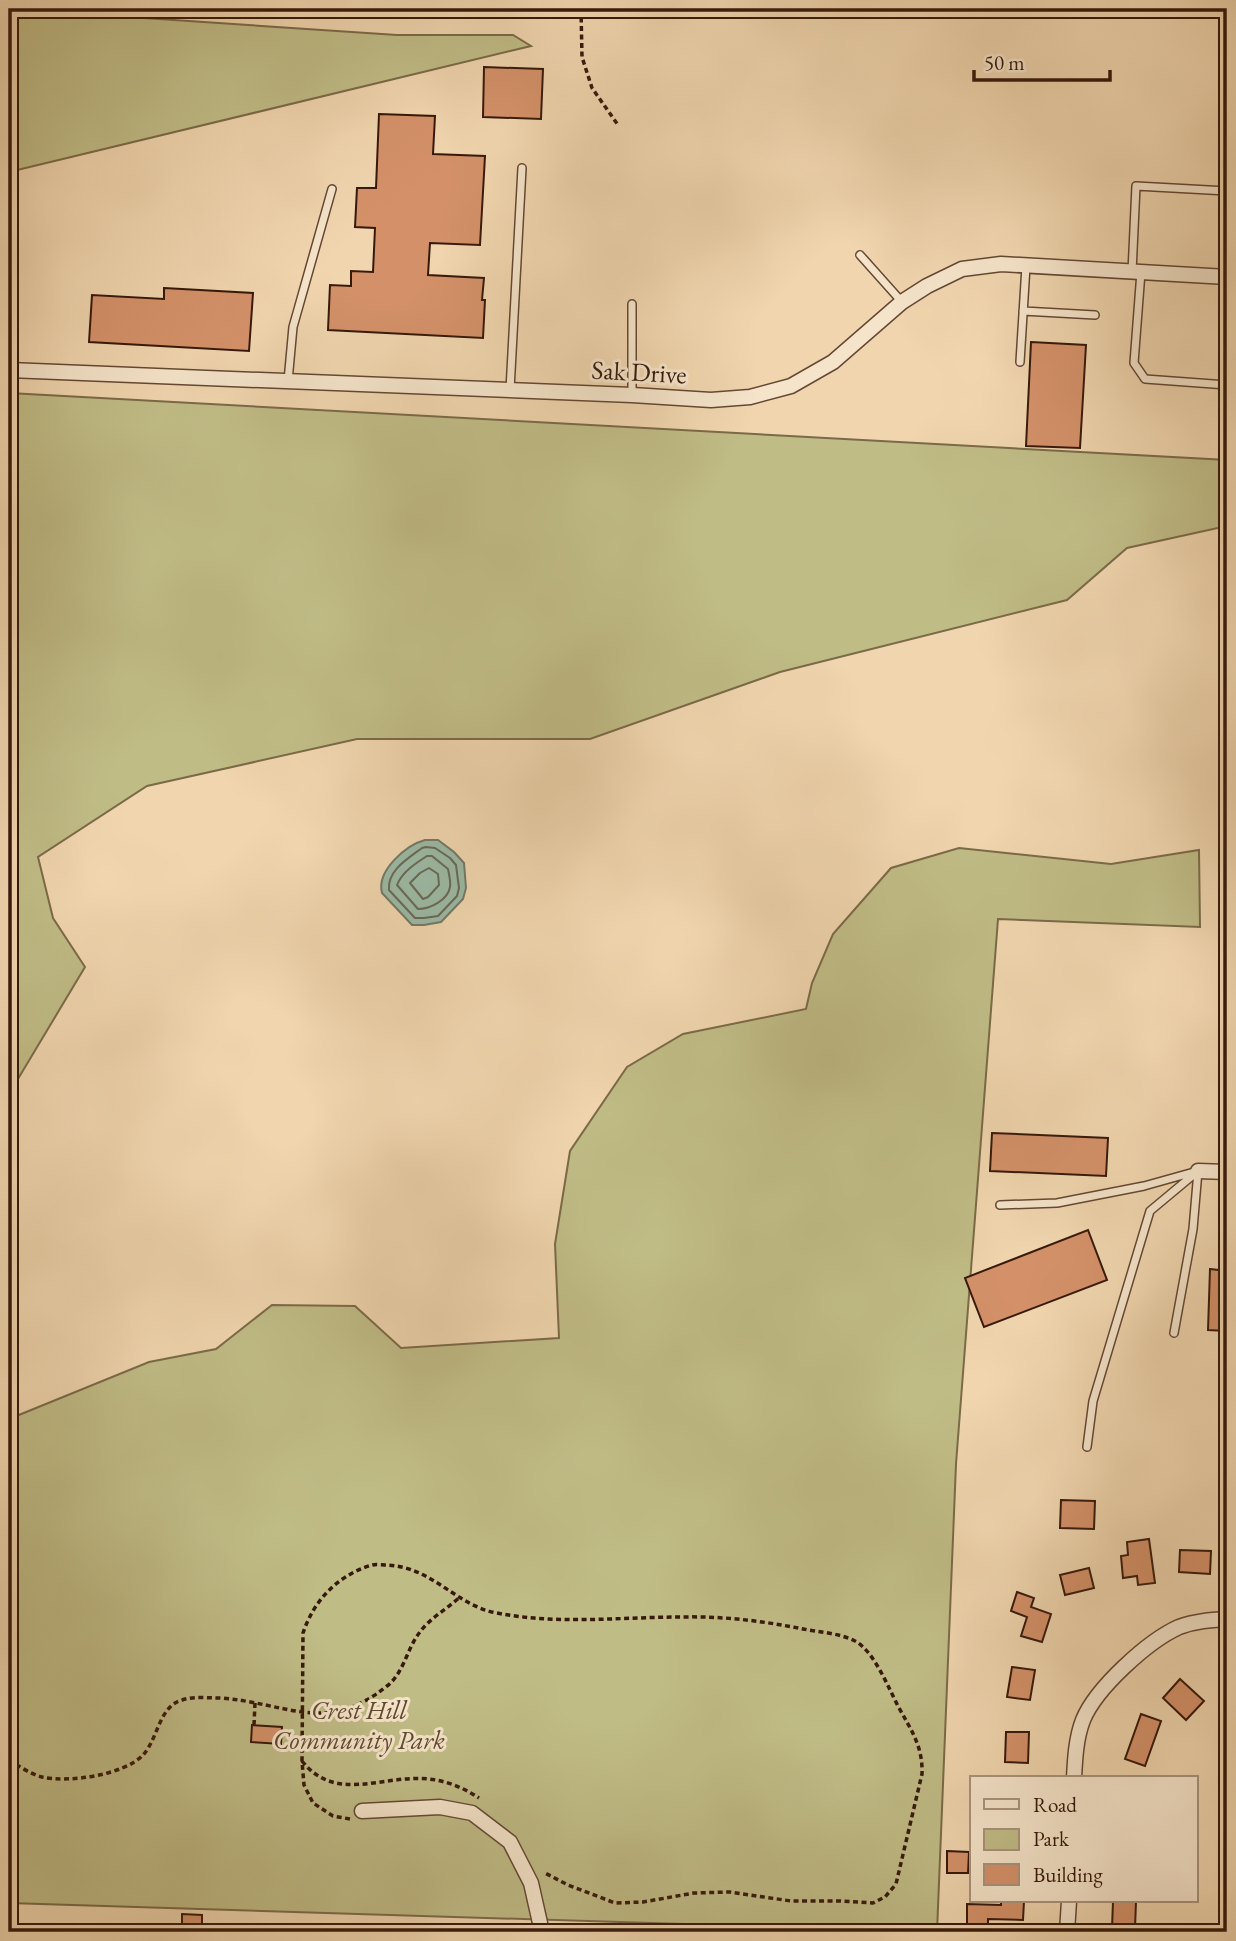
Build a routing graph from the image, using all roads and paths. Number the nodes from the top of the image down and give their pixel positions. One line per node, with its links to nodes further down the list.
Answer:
1 (581, 9): 2 (path)
2 (618, 125)
3 (523, 168): 18 (lane)
4 (332, 189): 16 (lane)
5 (1227, 191): 8 (lane)
6 (860, 255): 10 (lane)
7 (1026, 265): 8 (street, Sak Drive); 10 (street, Sak Drive); 12 (lane)
8 (1137, 272): 9 (street, Sak Drive); 17 (lane)
9 (1227, 277)
10 (902, 302): 19 (street, Sak Drive)
11 (632, 304): 19 (lane)
12 (1023, 311): 13 (lane); 14 (lane)
13 (1096, 315)
14 (1020, 362)
15 (9, 370): 16 (street, Sak Drive)
16 (288, 382): 18 (street, Sak Drive)
17 (1227, 385)
18 (510, 390): 19 (street, Sak Drive)
19 (632, 395)
20 (1198, 1171): 21 (street); 22 (lane); 23 (lane); 24 (lane)
21 (1227, 1172)
22 (1000, 1205)
23 (1174, 1333)
24 (1087, 1447)
25 (460, 1597): 28 (path); 28 (path); 33 (path)
26 (1227, 1619): 31 (street)
27 (255, 1703): 28 (path); 29 (path); 30 (path)
28 (302, 1713): 32 (path)
29 (254, 1726)
30 (9, 1760)
31 (1074, 1776)
32 (362, 1811): 35 (street)
33 (568, 1885)
34 (1069, 1902): 36 (street)
35 (539, 1932)
36 (1068, 1932)

